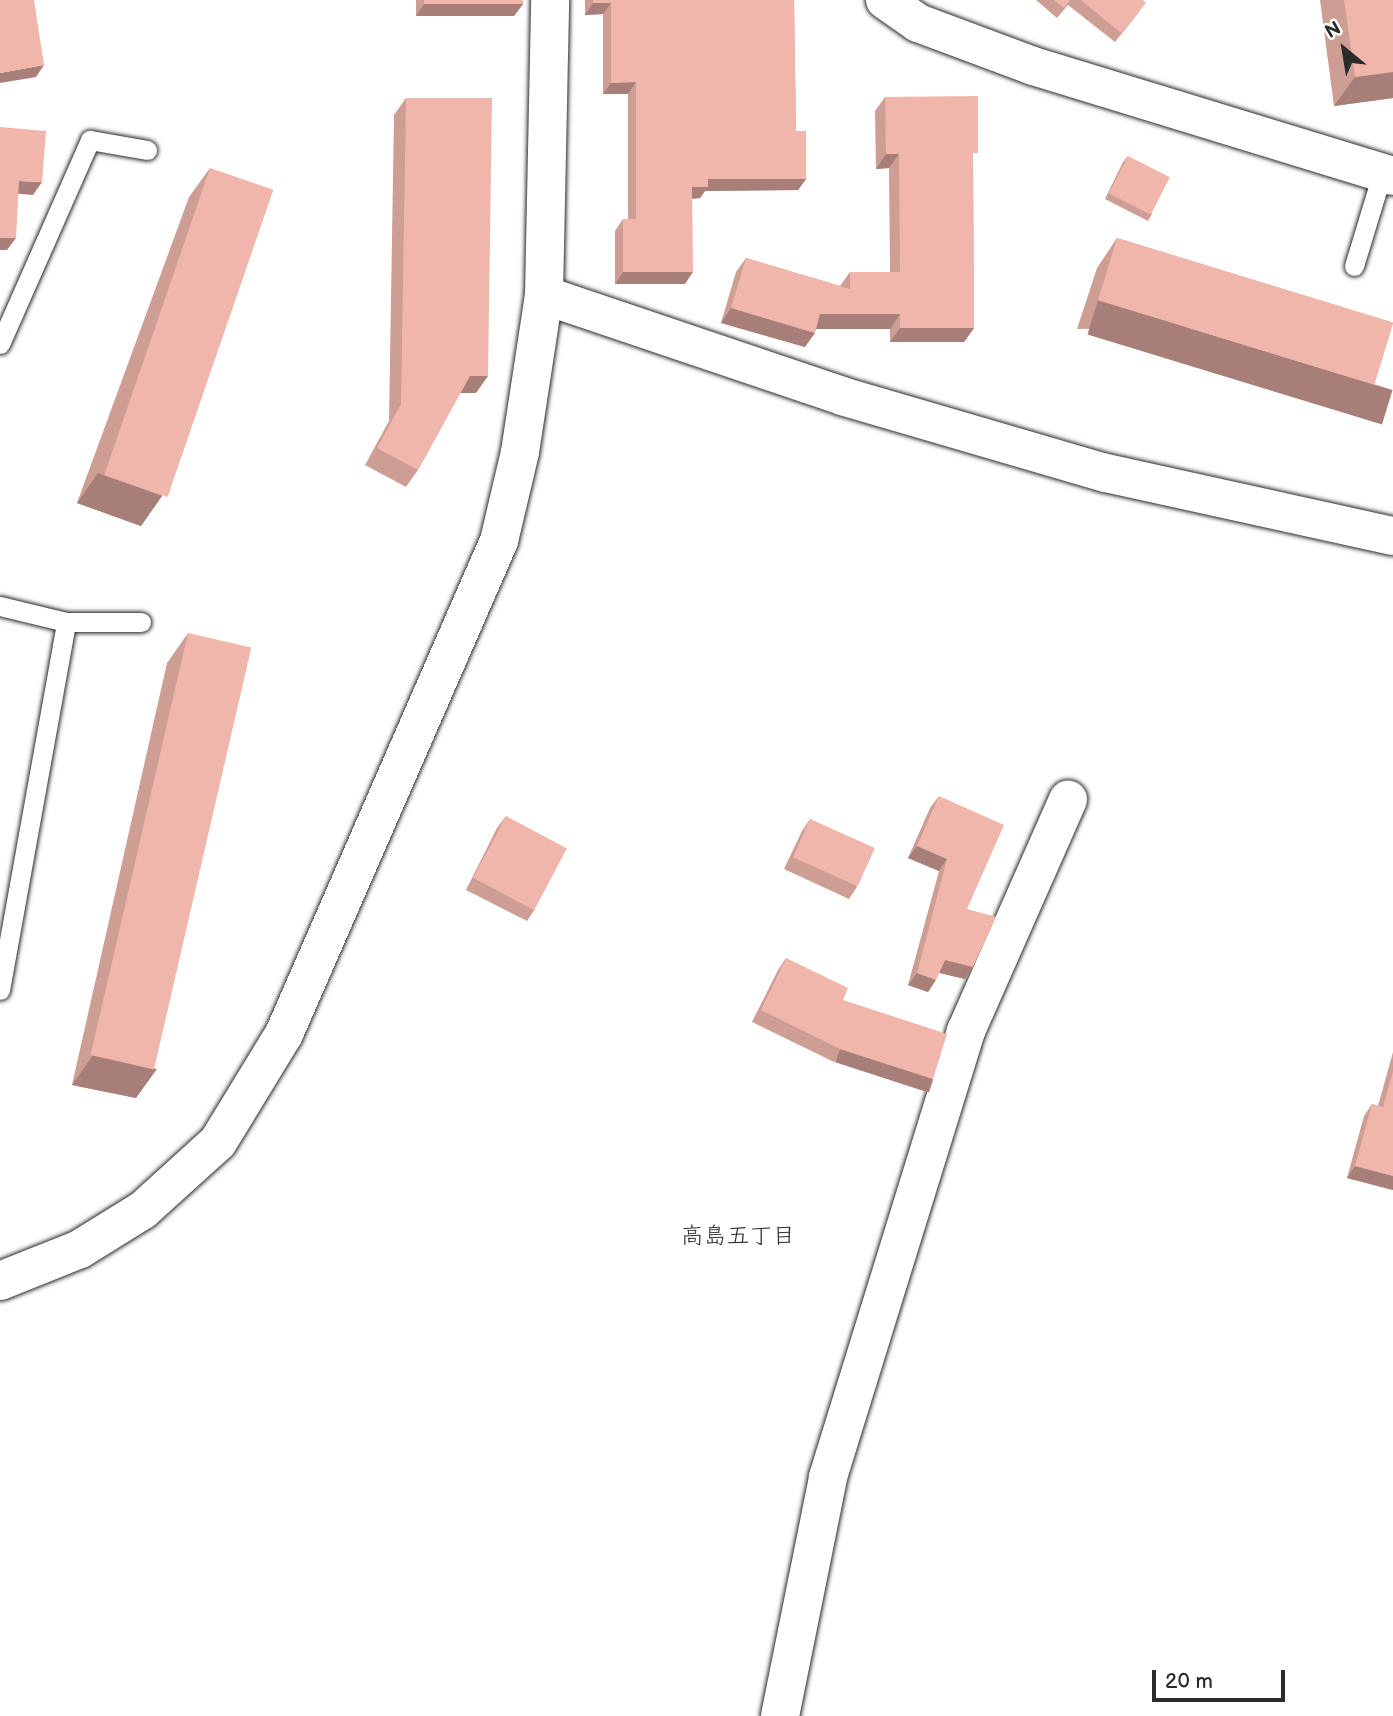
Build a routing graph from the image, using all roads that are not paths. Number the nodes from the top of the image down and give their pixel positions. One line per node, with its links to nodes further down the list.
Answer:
1 (550, 0): 7 (street)
2 (885, 0): 3 (street)
3 (927, 12): 5 (street)
4 (147, 150): 8 (lane)
5 (1387, 175): 6 (lane)
6 (1354, 266)
7 (544, 295): 9 (street); 15 (street)
8 (0, 344)
9 (1393, 536)
10 (0, 606): 11 (lane)
11 (66, 622): 12 (lane); 14 (lane)
12 (141, 622)
13 (1068, 800): 16 (street)
14 (0, 990)
15 (0, 1281)
16 (780, 1716)

